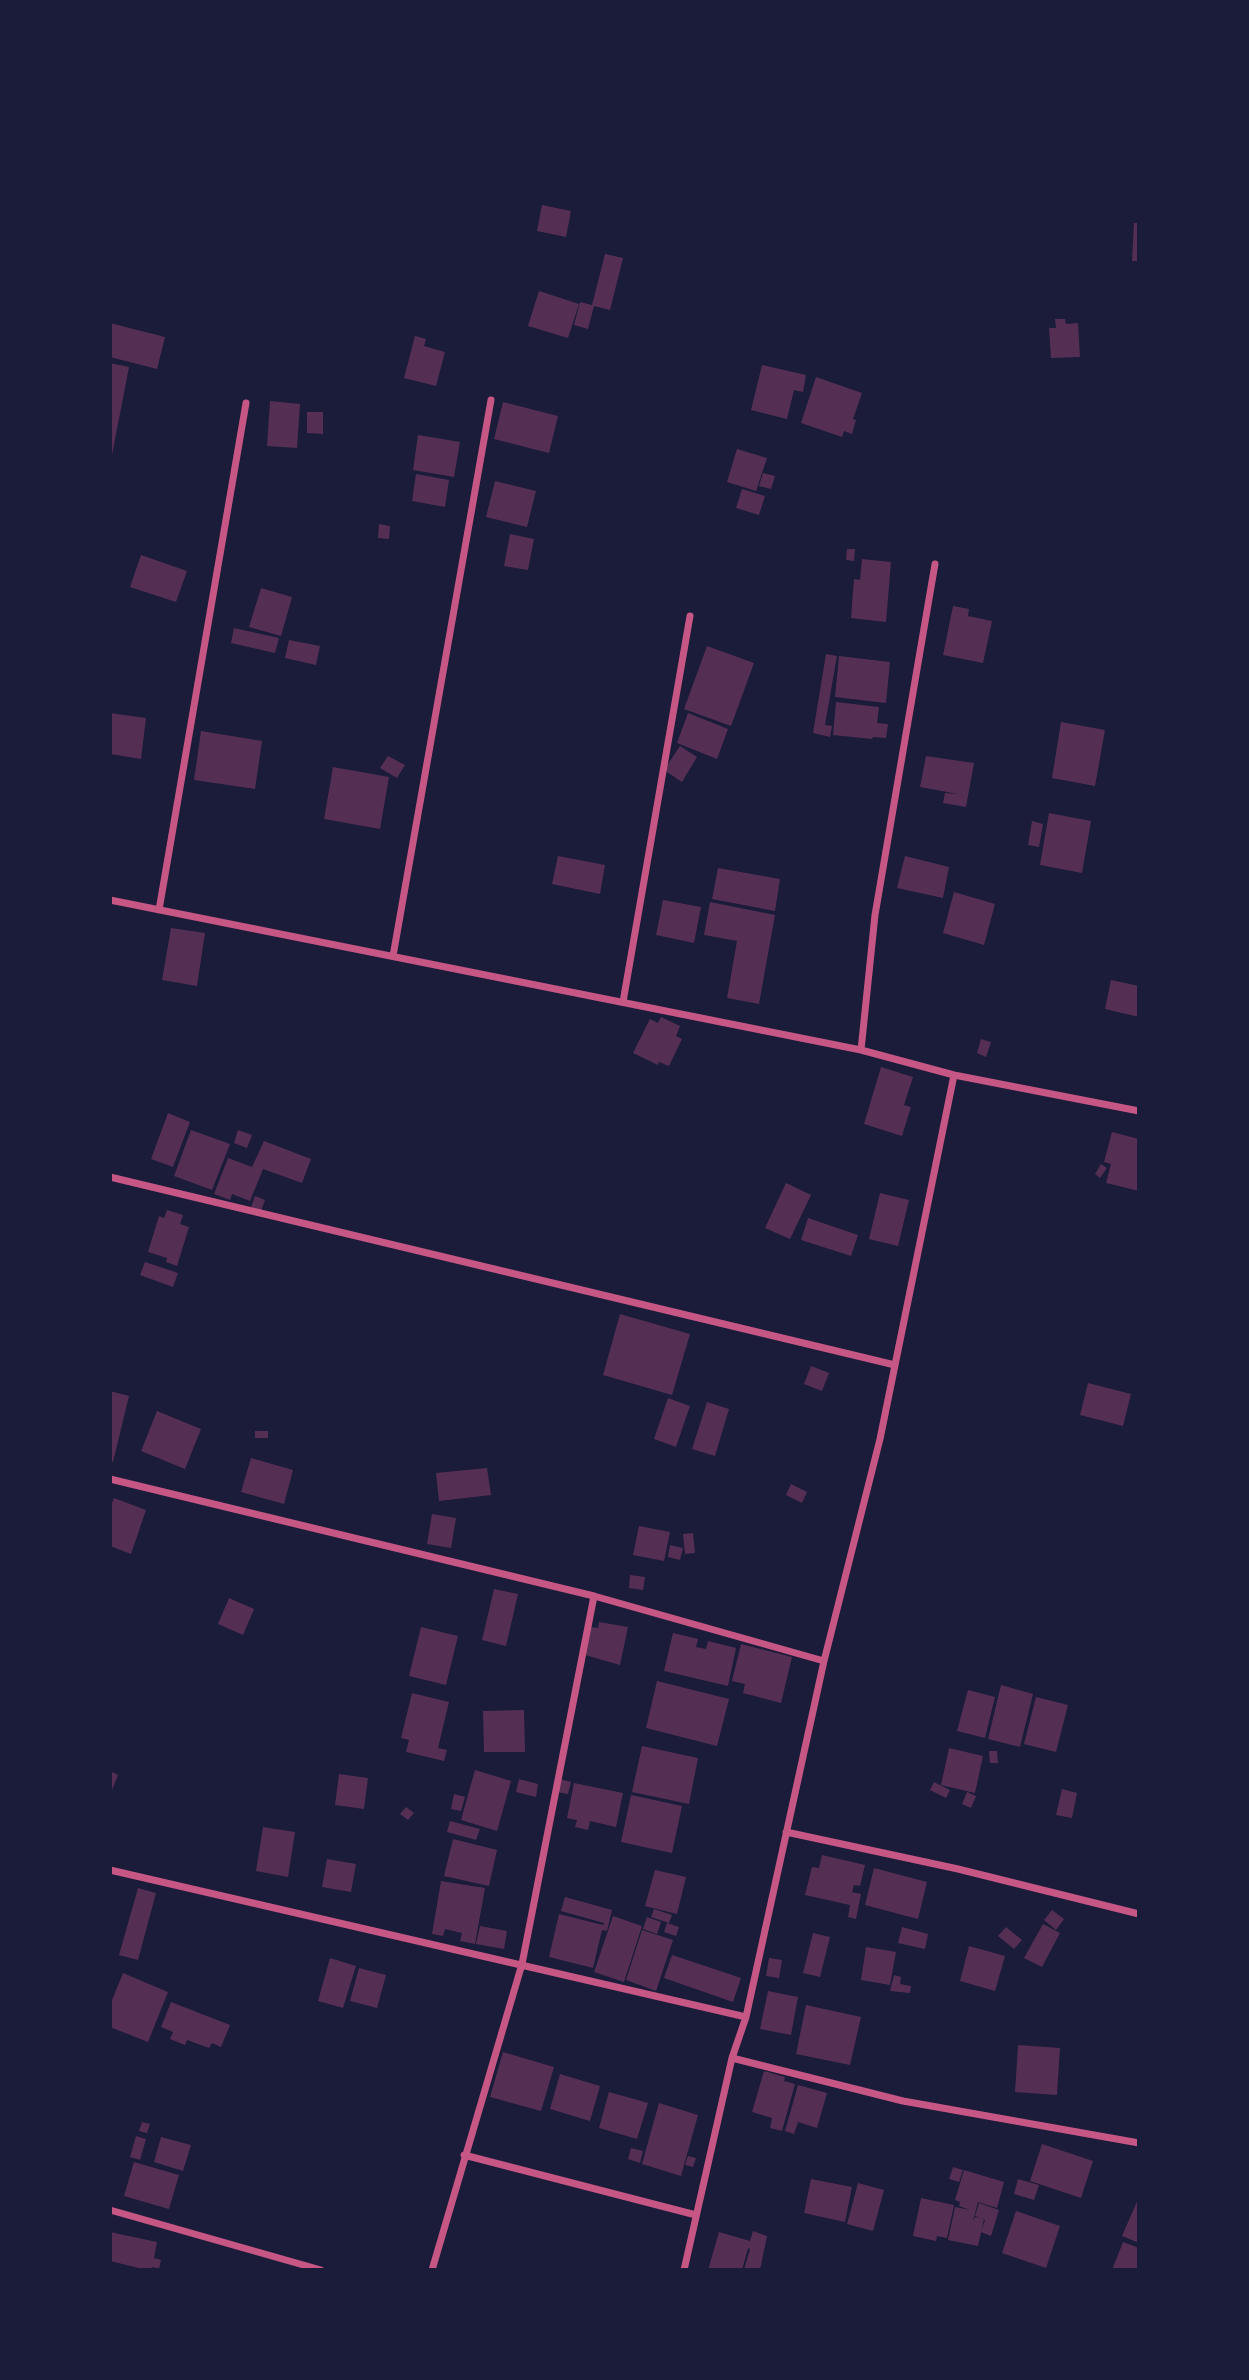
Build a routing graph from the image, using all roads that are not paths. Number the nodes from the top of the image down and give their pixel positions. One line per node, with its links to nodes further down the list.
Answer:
1 (491, 400): 7 (street)
2 (246, 403): 6 (street)
3 (934, 564): 9 (street)
4 (690, 616): 8 (street)
5 (110, 900): 6 (street)
6 (159, 909): 7 (street)
7 (393, 956): 8 (street)
8 (622, 1002): 9 (street)
9 (861, 1050): 10 (street)
10 (954, 1075): 11 (street); 13 (street)
11 (1139, 1111)
12 (110, 1177): 13 (street)
13 (895, 1365): 16 (street)
14 (110, 1479): 15 (street)
15 (594, 1596): 16 (street); 20 (street)
16 (824, 1661): 17 (street)
17 (786, 1832): 19 (street); 21 (street)
18 (110, 1870): 20 (street)
19 (1139, 1914)
20 (522, 1964): 21 (street); 24 (street)
21 (746, 2017): 22 (street)
22 (732, 2058): 23 (street); 26 (street)
23 (1139, 2143)
24 (464, 2155): 26 (street); 28 (street)
25 (110, 2210): 27 (street)
26 (696, 2215): 29 (street)
27 (321, 2270)
28 (432, 2270)
29 (684, 2270)

